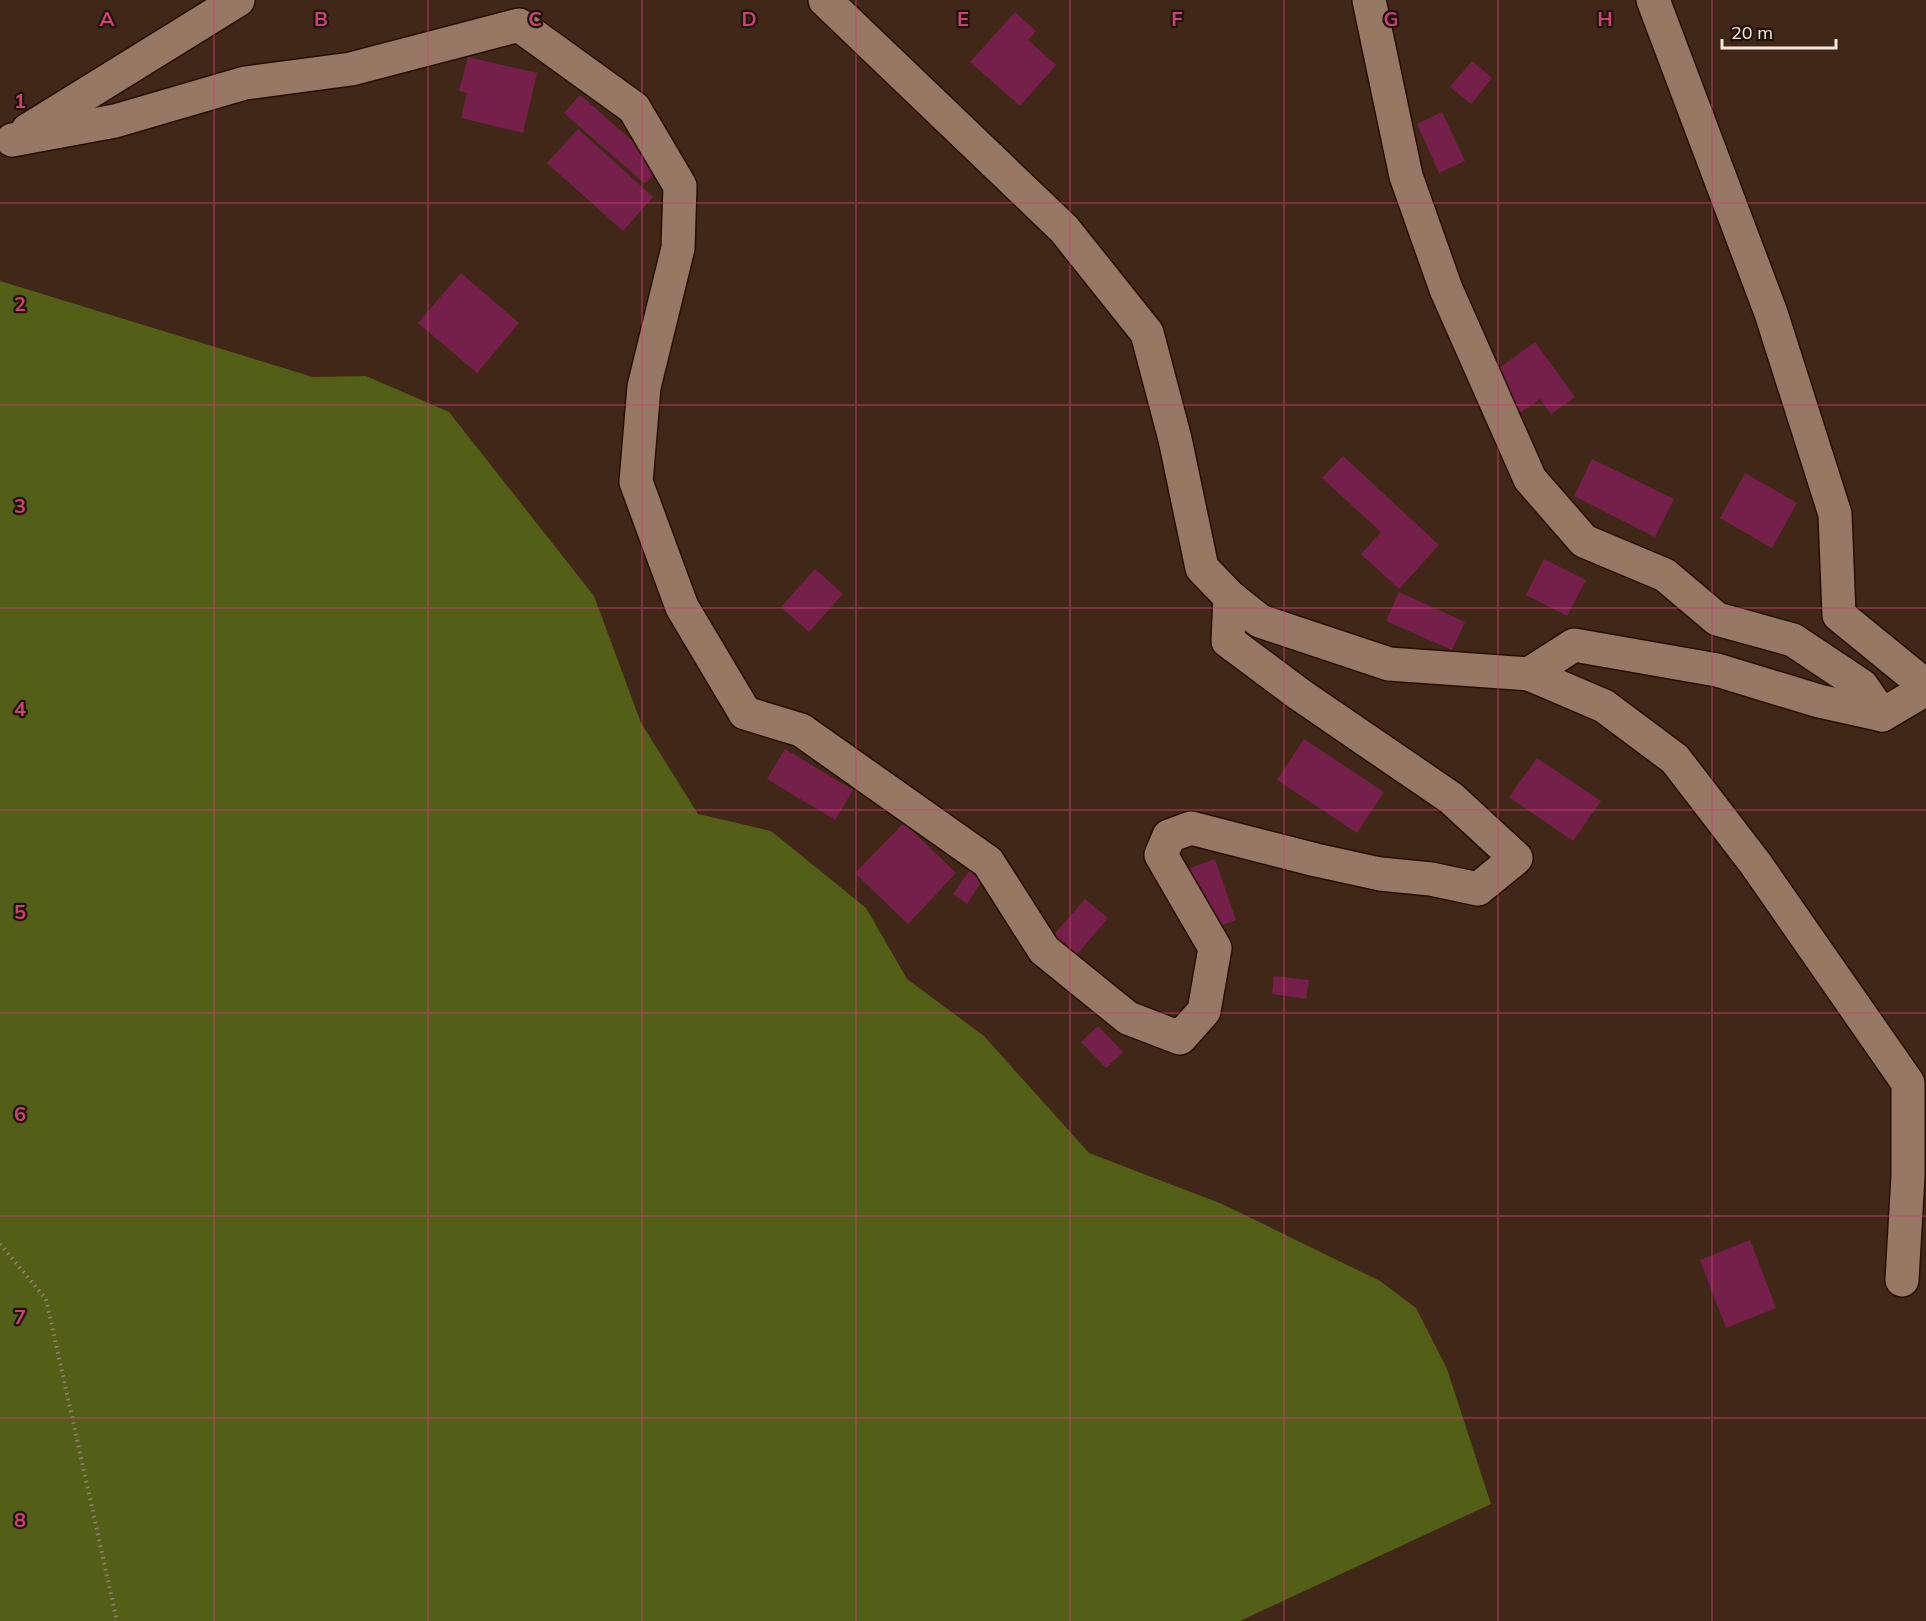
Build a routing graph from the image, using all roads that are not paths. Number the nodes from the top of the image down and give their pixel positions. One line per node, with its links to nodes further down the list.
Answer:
1 (238, 0): 5 (street)
2 (825, 0): 6 (street)
3 (1369, 0): 9 (street)
4 (1653, 0): 8 (street)
5 (6, 142): 6 (street)
6 (1230, 597): 7 (street)
7 (1529, 674): 9 (street); 10 (street)
8 (1926, 687): 9 (street)
9 (1882, 715)
10 (1902, 1280)

